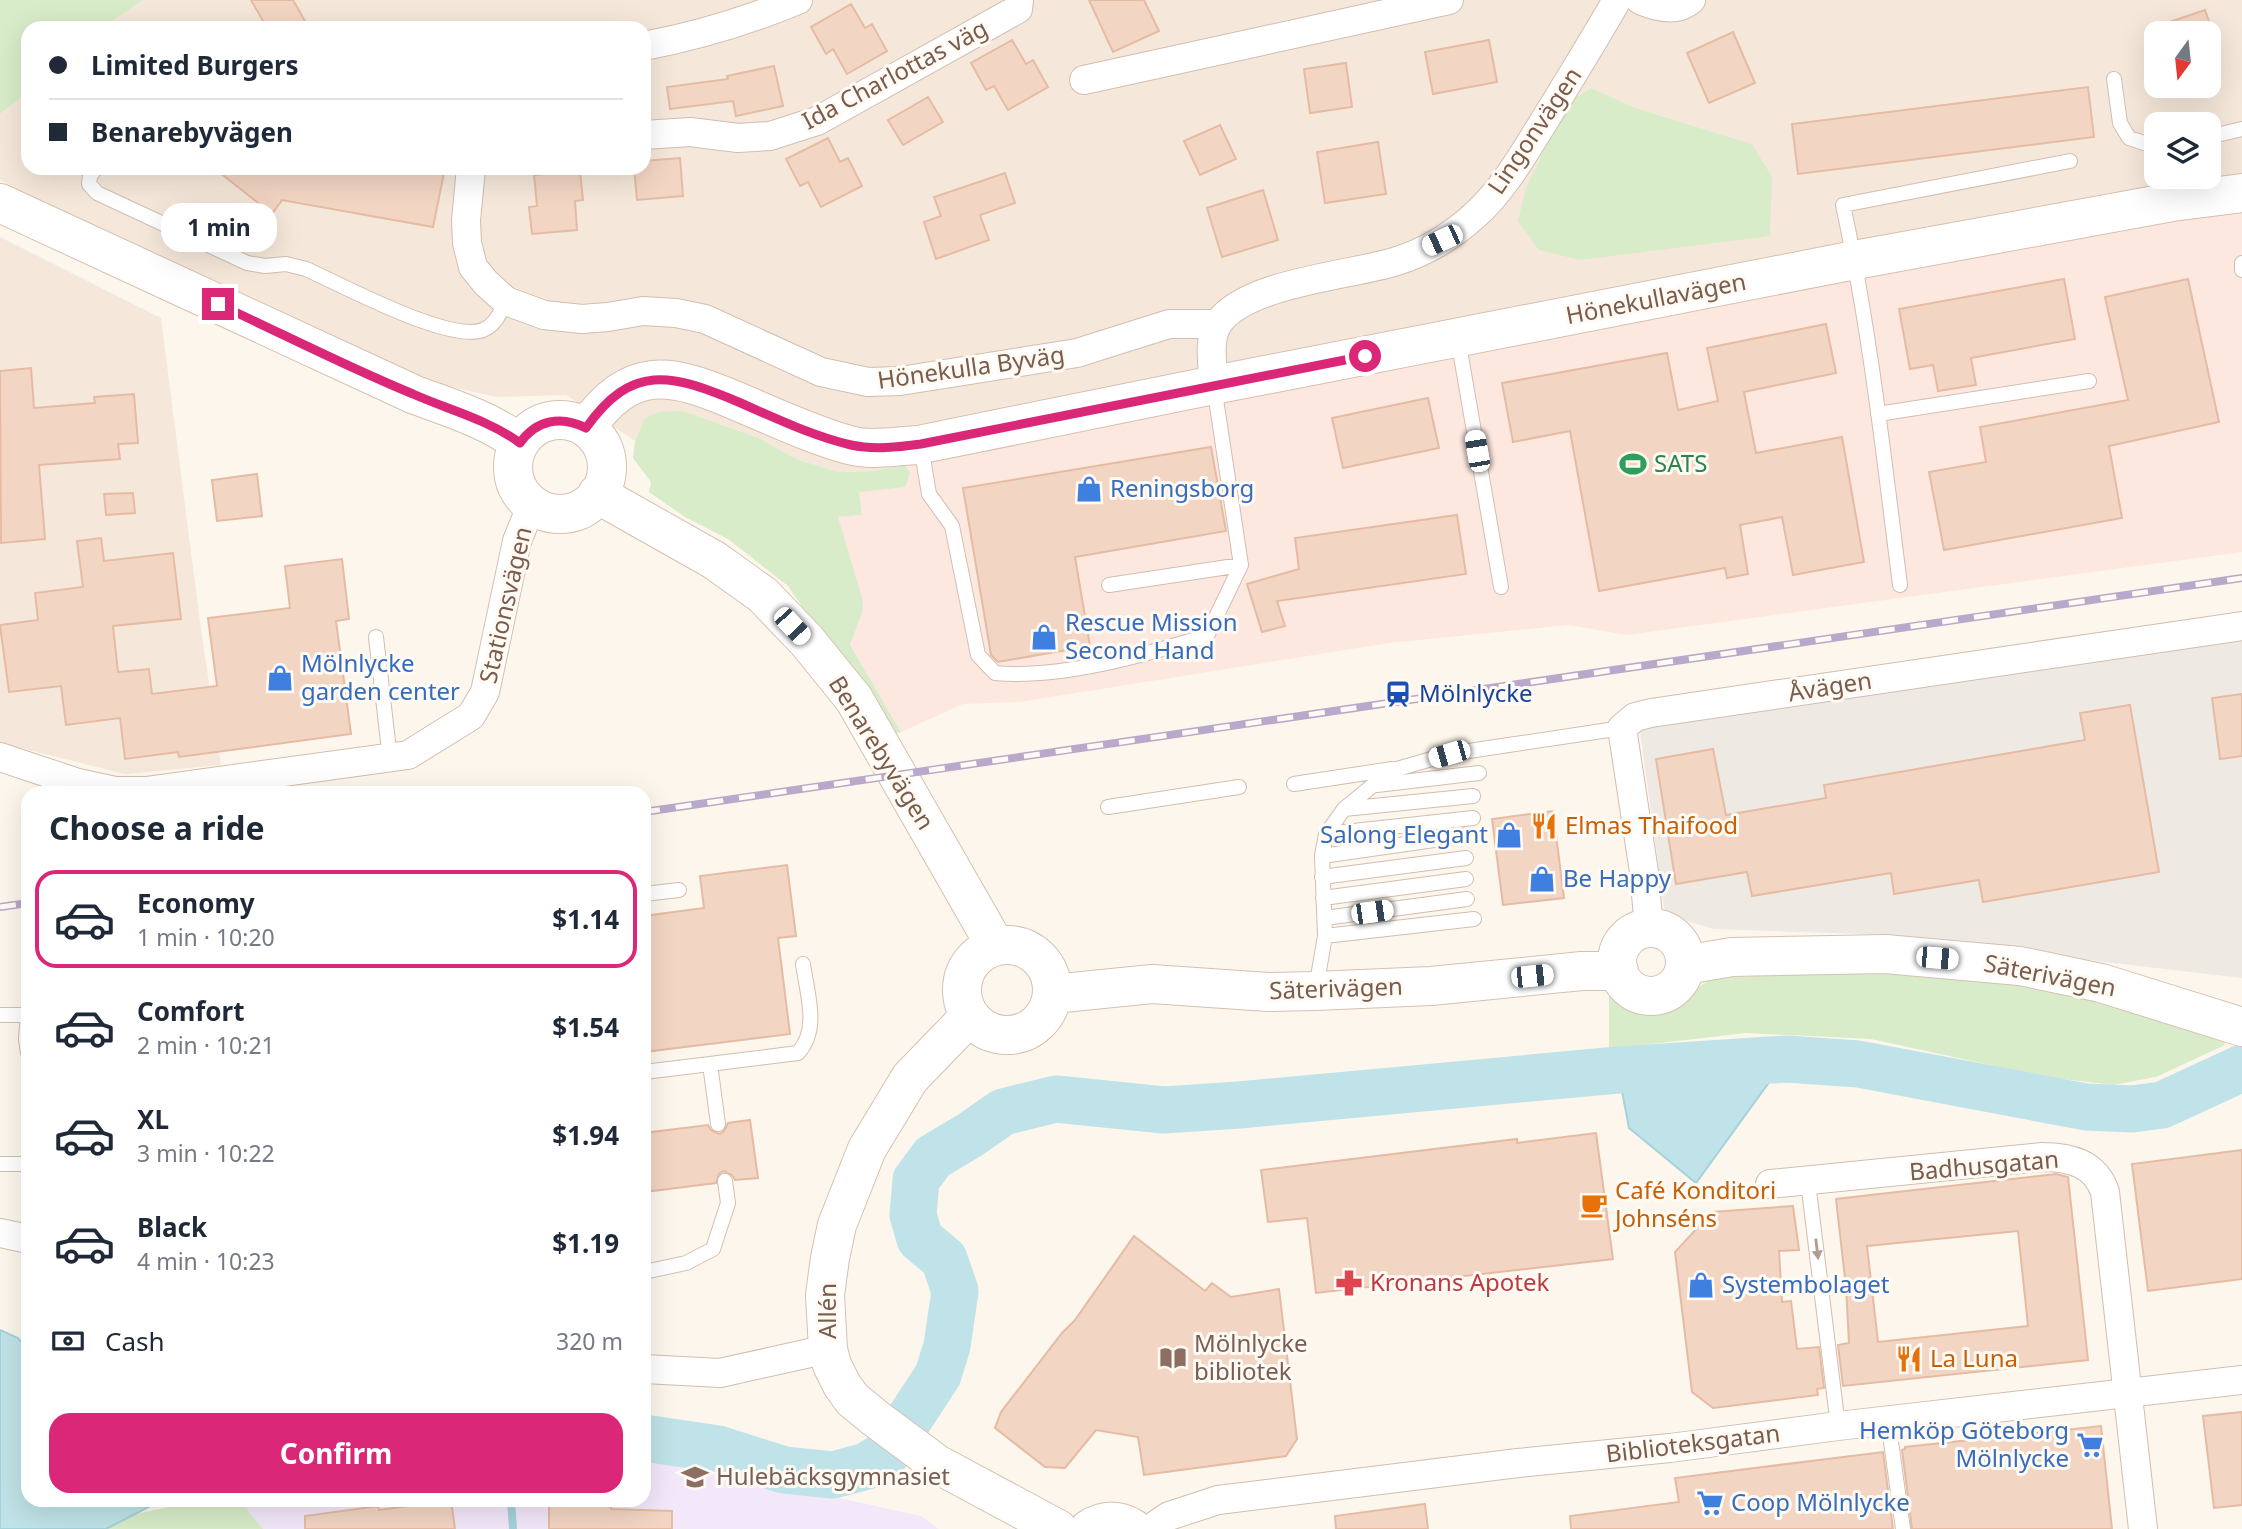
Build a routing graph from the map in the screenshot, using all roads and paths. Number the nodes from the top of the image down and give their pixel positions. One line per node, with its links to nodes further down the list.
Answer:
1 (798, 0): 7 (street)
2 (1449, 0): 9 (street)
3 (1617, 0): 23 (street, Lingonvägen)
4 (1640, 0): 5 (street)
5 (1691, 0)
6 (1018, 5): 12 (street, Ida Charlottas väg)
7 (651, 45)
8 (2113, 79): 13 (lane)
9 (1084, 80)
10 (2242, 129): 11 (lane)
11 (2221, 134)
12 (651, 135)
13 (2144, 143)
14 (2070, 161): 19 (lane)
15 (91, 175): 22 (lane)
16 (470, 175): 22 (street, Hönekulla Byväg)
17 (2242, 192): 19 (street, Hönekullavägen)
18 (0, 203): 29 (street)
19 (1855, 260): 24 (street, Hönekullavägen); 27 (lane)
20 (2242, 263): 21 (lane)
21 (2242, 270)
22 (506, 301): 23 (street, Hönekulla Byväg)
23 (1218, 324): 26 (street)
24 (1458, 338): 26 (street, Hönekullavägen); 36 (lane)
25 (2089, 380): 27 (lane)
26 (1214, 385): 30 (street, Hönekullavägen); 33 (lane)
27 (1878, 414): 35 (lane)
28 (586, 428): 29 (street); 30 (street, Hönekullavägen); 31 (street)
29 (520, 443): 32 (street)
30 (921, 444): 33 (lane)
31 (597, 494): 32 (street); 67 (street, Benarebyvägen)
32 (532, 504): 41 (street, Stationsvägen)
33 (1241, 565): 34 (lane)
34 (1109, 585)
35 (1900, 585)
36 (1501, 587)
37 (2242, 626): 39 (street, Åvägen)
38 (376, 637): 41 (lane)
39 (1622, 728): 42 (lane); 65 (street)
40 (0, 757): 45 (street, Stationsvägen)
41 (390, 759): 46 (street, Stationsvägen)
42 (1397, 769): 44 (lane); 47 (lane)
43 (1479, 773): 47 (lane)
44 (1294, 785)
45 (92, 786)
46 (184, 786)
47 (1372, 786): 51 (lane)
48 (1238, 787): 50 (lane)
49 (1473, 796): 51 (lane)
50 (1108, 807)
51 (1344, 809): 53 (lane)
52 (1473, 817): 53 (lane)
53 (1326, 834): 55 (lane)
54 (1469, 835): 55 (lane)
55 (1321, 856): 57 (lane)
56 (1466, 858): 57 (lane)
57 (1322, 877): 61 (lane)
58 (1466, 879): 61 (lane)
59 (678, 890): 60 (lane)
60 (651, 893)
61 (1323, 898): 63 (lane)
62 (1467, 900): 63 (lane)
63 (1325, 918): 66 (lane)
64 (1474, 919): 66 (lane)
65 (1649, 928): 69 (street); 70 (street)
66 (1325, 936): 71 (lane)
67 (995, 945): 72 (street); 75 (street)
68 (803, 964): 77 (lane)
69 (1685, 965): 70 (street); 76 (street, Säterivägen)
70 (1619, 971): 71 (street, Säterivägen)
71 (1315, 991): 72 (street, Säterivägen)
72 (1053, 994): 75 (street)
73 (21, 1014): 74 (lane)
74 (0, 1015)
75 (970, 1016): 88 (street, Allén)
76 (2230, 1023)
77 (710, 1064): 78 (lane); 79 (lane)
78 (651, 1071)
79 (718, 1124)
80 (0, 1164): 81 (lane)
81 (21, 1164)
82 (725, 1181): 87 (lane)
83 (1808, 1182): 84 (street, Badhusgatan); 91 (street, Badhusgatan); 93 (lane, one-way to 93)
84 (1770, 1184)
85 (0, 1233): 86 (street)
86 (21, 1238)
87 (651, 1270)
88 (828, 1349): 89 (street); 94 (street, Allén)
89 (651, 1369)
90 (2242, 1380): 91 (street, Biblioteksgatan)
91 (2128, 1394): 92 (street, Biblioteksgatan); 99 (street, Badhusgatan)
92 (1888, 1420): 93 (street, Biblioteksgatan); 98 (lane)
93 (1838, 1426): 97 (street, Biblioteksgatan)
94 (1058, 1529)
95 (1089, 1529): 96 (street)
96 (1134, 1529)
97 (1150, 1529)
98 (1903, 1529)
99 (2143, 1529)

